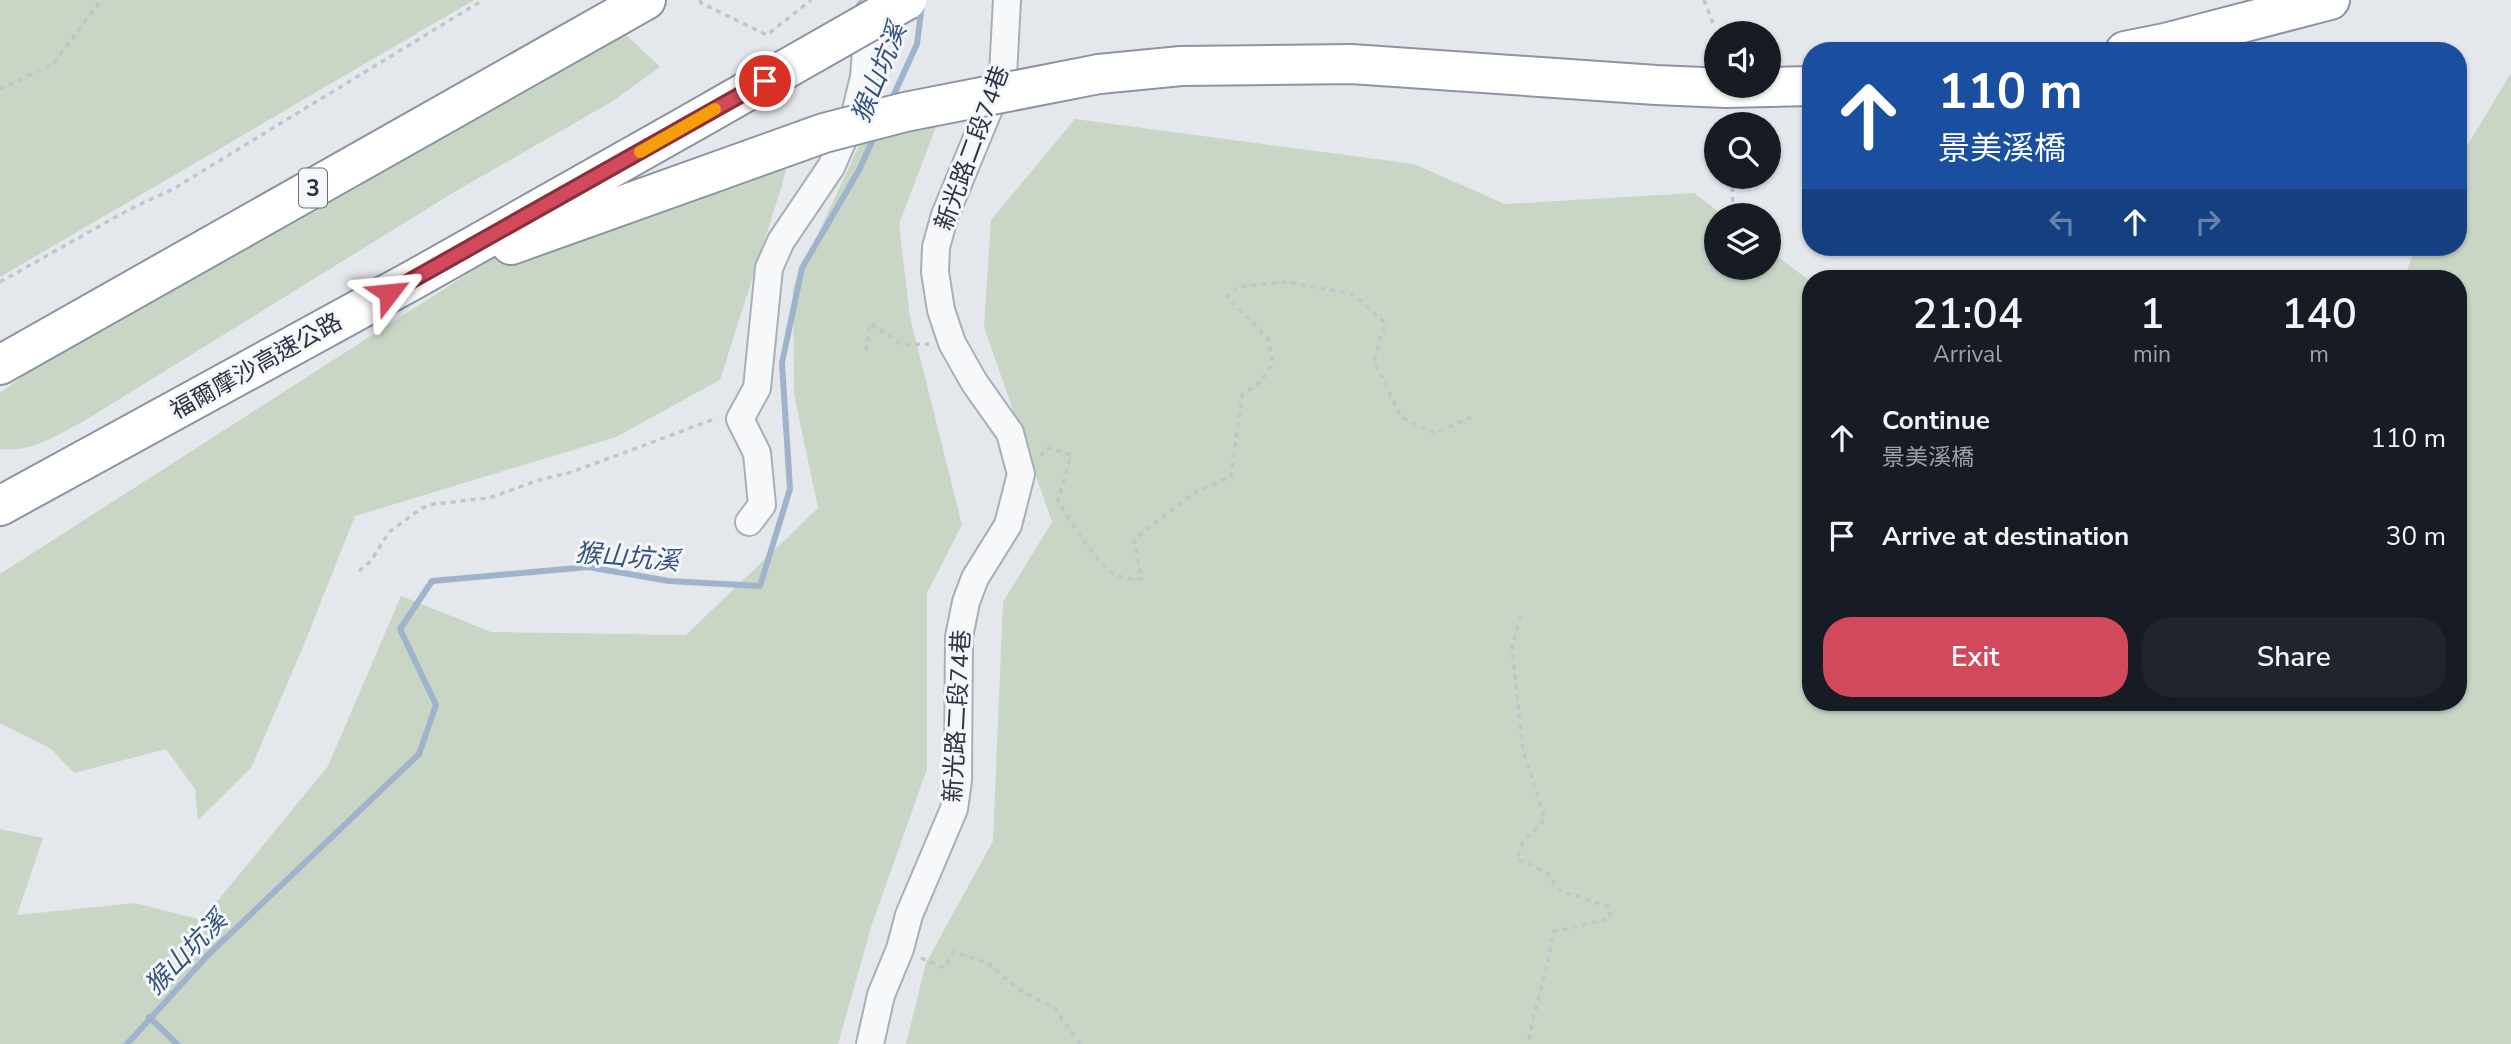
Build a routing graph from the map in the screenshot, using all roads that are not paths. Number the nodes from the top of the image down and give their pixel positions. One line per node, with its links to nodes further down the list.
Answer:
1 (870, 0): 11 (street)
2 (907, 0): 8 (highway, 福爾摩沙高速公路, bridge)
3 (1007, 0): 12 (street, 新光路二段74巷)
4 (2330, 0): 6 (highway)
5 (635, 6): 9 (highway, 3)
6 (2169, 42)
7 (1802, 86): 8 (highway, bridge)
8 (414, 280): 10 (highway, 福爾摩沙高速公路)
9 (0, 365)
10 (0, 506)
11 (749, 522)
12 (870, 1044)

